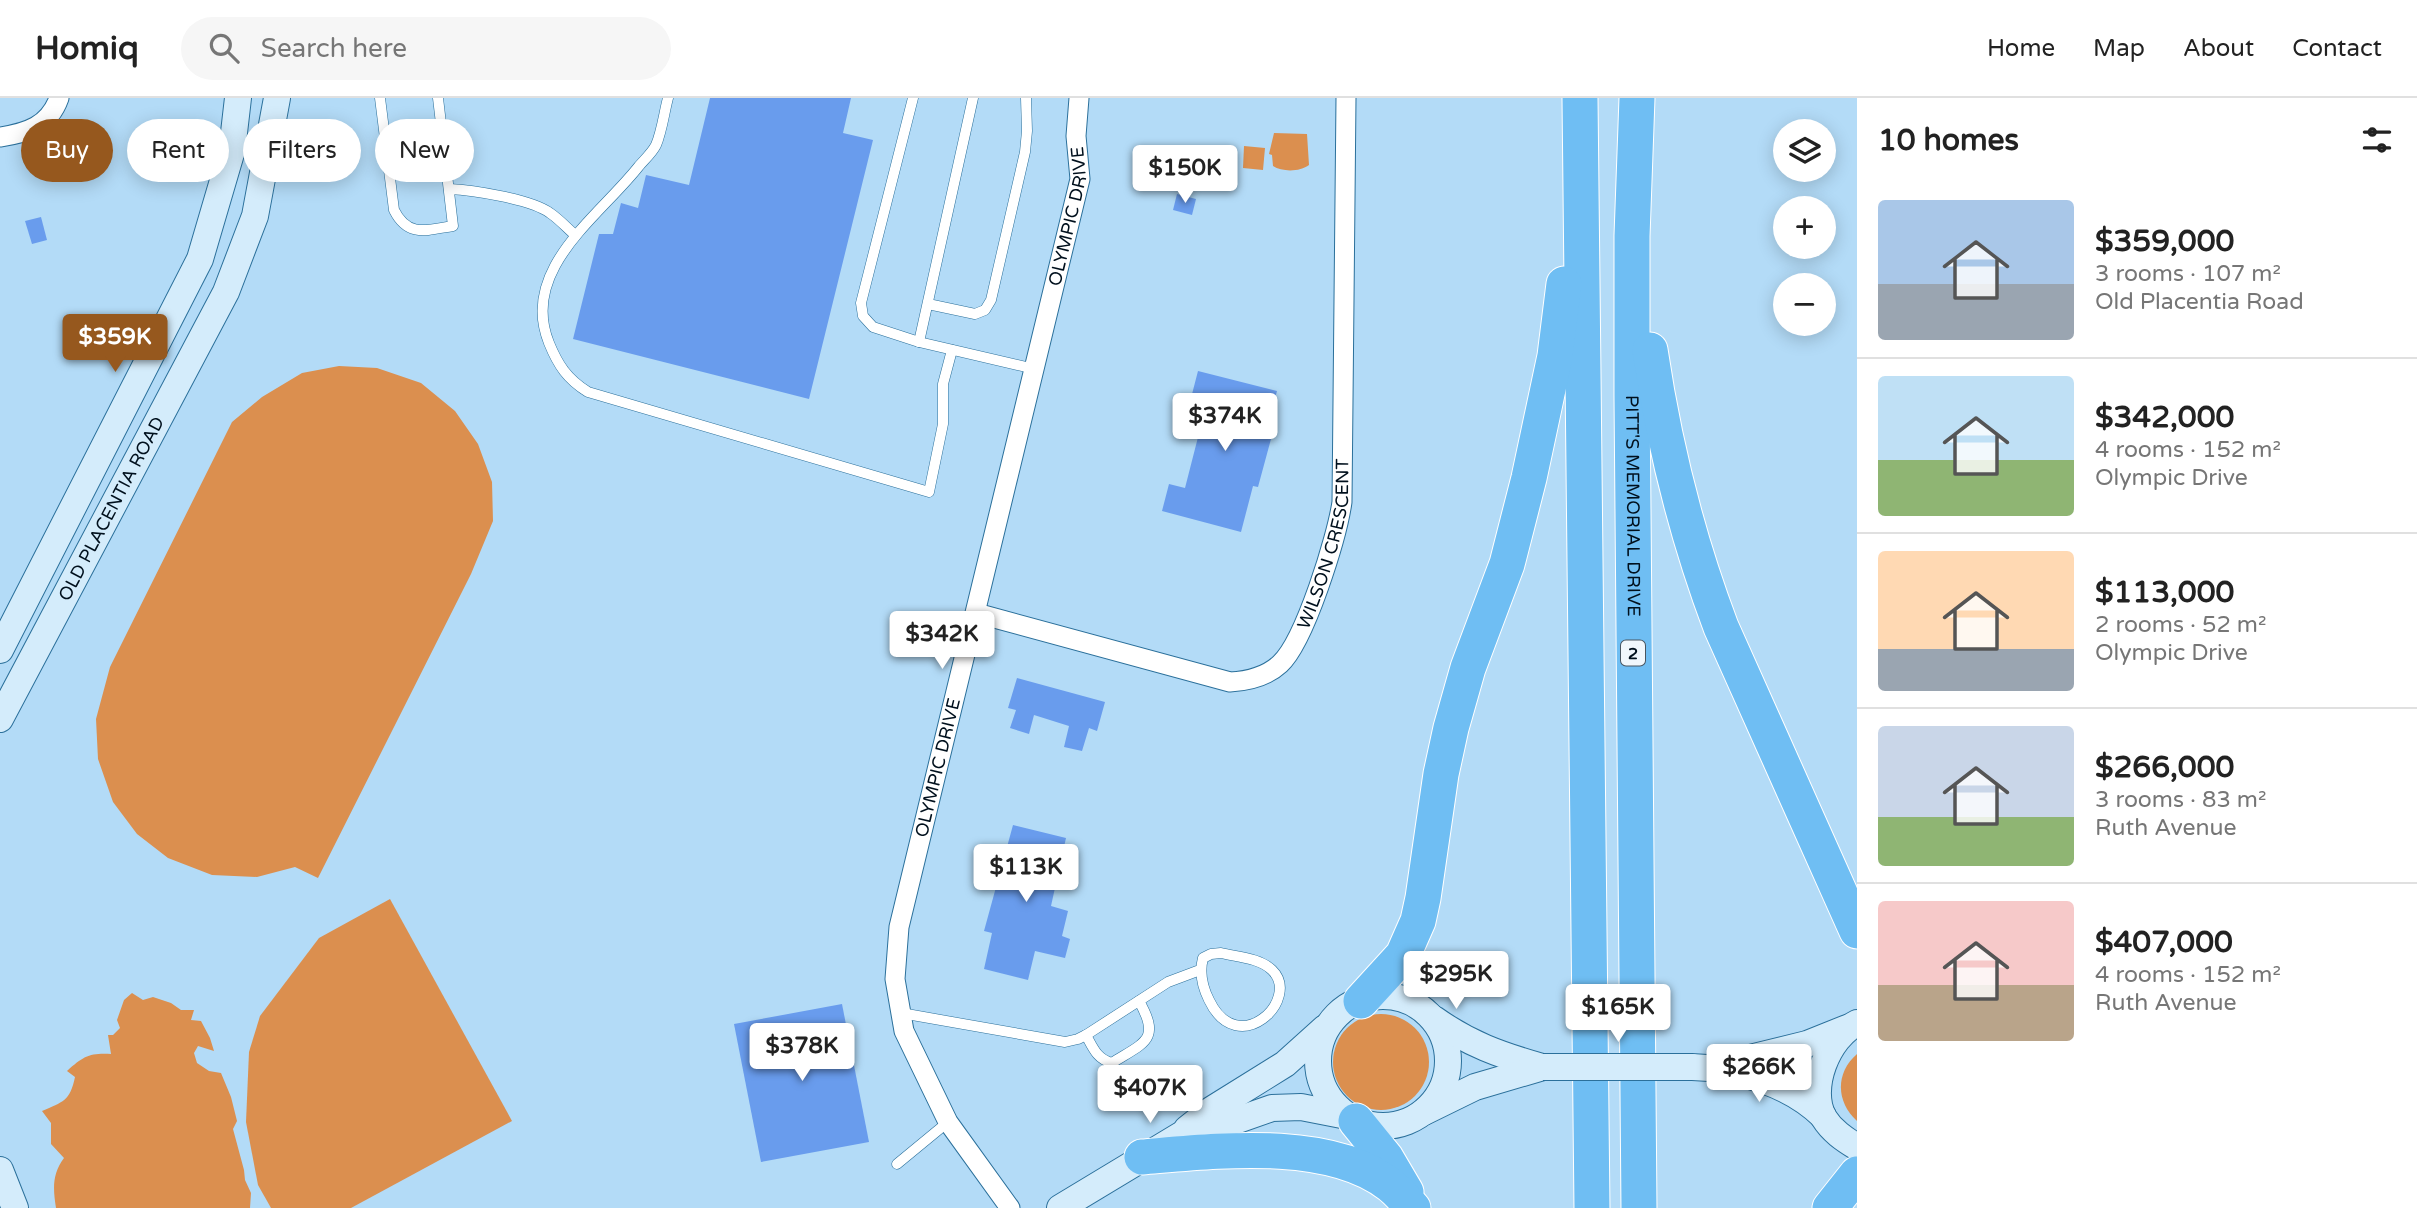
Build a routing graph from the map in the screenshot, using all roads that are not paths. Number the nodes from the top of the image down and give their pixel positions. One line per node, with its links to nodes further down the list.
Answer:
1 (59, 98): 14 (street)
2 (238, 98): 24 (main road, OLD PLACENTIA ROAD)
3 (277, 98): 25 (main road, OLD PLACENTIA ROAD)
4 (380, 98): 16 (lane)
5 (438, 98): 16 (lane)
6 (668, 98): 17 (lane)
7 (913, 98): 20 (lane)
8 (973, 98): 19 (lane)
9 (1026, 98): 19 (lane)
10 (1079, 98): 22 (street, OLYMPIC DRIVE)
11 (1346, 98): 23 (street, WILSON CRESCENT)
12 (1580, 98): 15 (highway)
13 (1637, 98): 18 (highway, PITT'S MEMORIAL DRIVE / 2)
14 (0, 137)
15 (1580, 159): 29 (highway); 51 (highway)
16 (449, 189): 17 (lane)
17 (575, 235): 21 (lane)
18 (1632, 236): 26 (highway); 52 (highway, PITT'S MEMORIAL DRIVE / 2)
19 (928, 304): 20 (lane)
20 (919, 342): 21 (lane)
21 (952, 350): 22 (lane)
22 (1035, 369): 23 (street, OLYMPIC DRIVE)
23 (976, 612): 30 (street, OLYMPIC DRIVE)
24 (0, 650)
25 (0, 719)
26 (1857, 931)
27 (1200, 970): 27 (lane); 28 (lane)
28 (1139, 1001): 34 (lane); 34 (lane)
29 (1361, 1001): 31 (main road); 32 (main road)
30 (901, 1013): 34 (lane); 40 (street, OLYMPIC DRIVE)
31 (1433, 1019): 35 (main road); 37 (main road)
32 (1332, 1023): 39 (main road); 41 (main road)
33 (1852, 1026): 36 (main road); 38 (main road)
34 (1086, 1035)
35 (1544, 1067): 36 (main road, bridge); 37 (main road)
36 (1702, 1068): 38 (main road)
37 (1417, 1116): 39 (main road)
38 (1823, 1116): 42 (main road)
39 (1352, 1118): 41 (main road); 50 (highway)
40 (947, 1122): 44 (lane); 48 (street, OLYMPIC DRIVE)
41 (1181, 1135): 43 (main road)
42 (1857, 1147)
43 (1142, 1157): 49 (main road); 50 (highway)
44 (897, 1164)
45 (0, 1170): 47 (main road)
46 (1857, 1174): 53 (highway)
47 (15, 1208)
48 (1010, 1208)
49 (1060, 1208)
50 (1414, 1208)
51 (1592, 1208)
52 (1639, 1208)
53 (1830, 1208)

